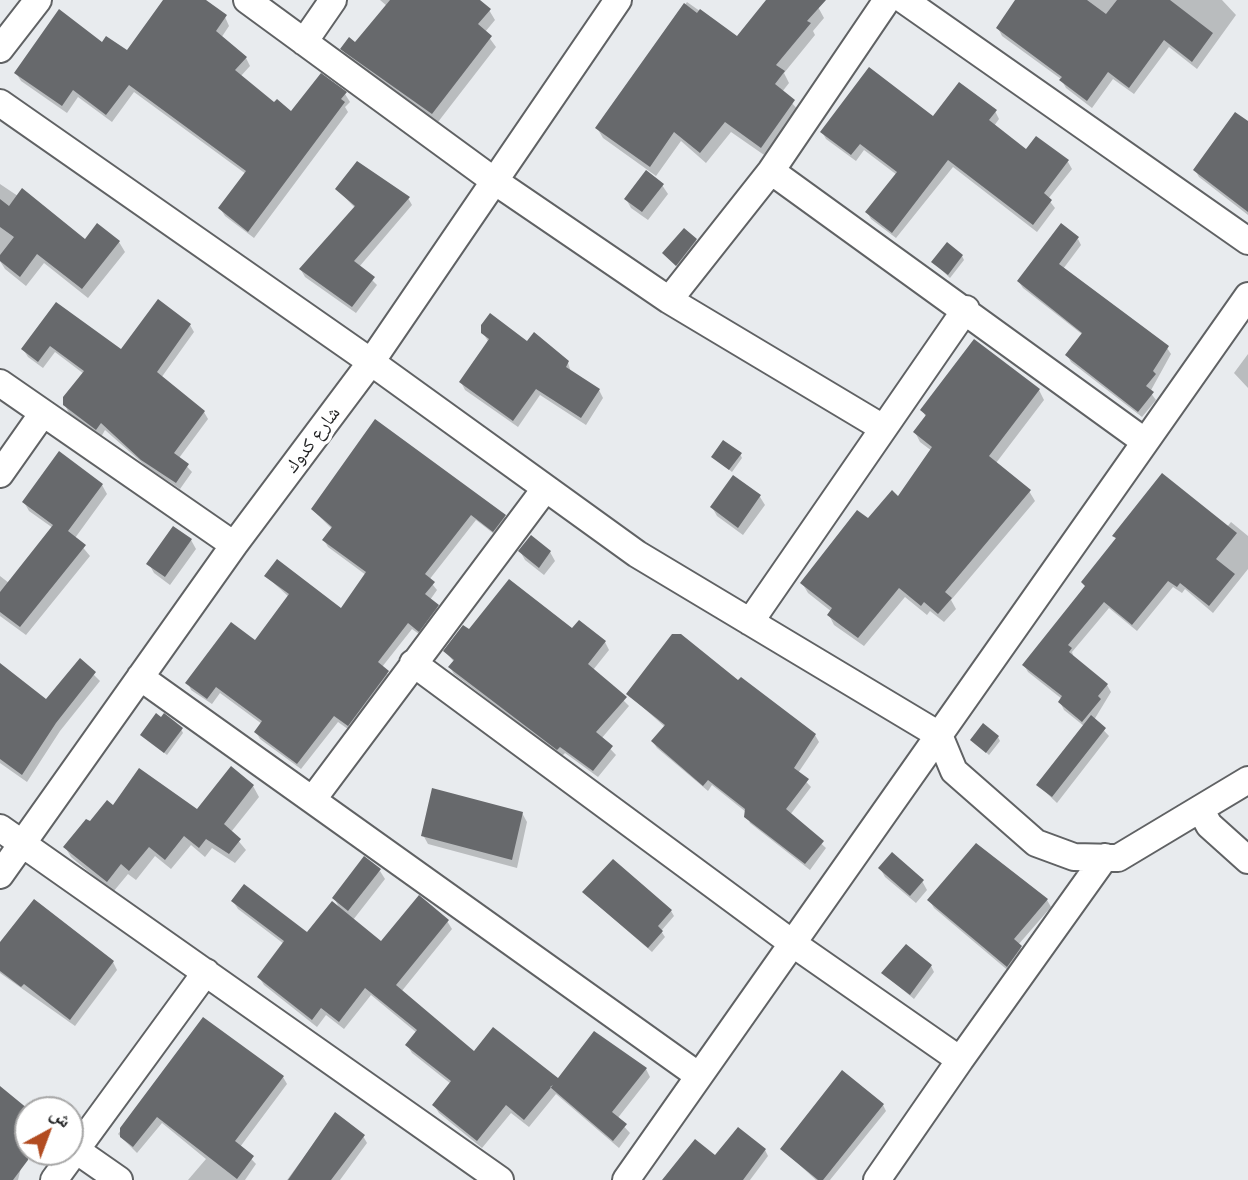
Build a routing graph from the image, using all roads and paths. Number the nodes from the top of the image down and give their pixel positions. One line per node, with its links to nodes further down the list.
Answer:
1 (37, 0): 8 (street)
2 (247, 0): 7 (street)
3 (333, 0): 7 (street)
4 (618, 0): 11 (street, شارع كدوك)
5 (887, 0): 10 (street)
6 (904, 0): 12 (street)
7 (304, 42): 11 (street)
8 (0, 49)
9 (0, 103): 16 (street)
10 (772, 171): 14 (street); 15 (street)
11 (493, 180): 14 (street); 16 (street, شارع كدوك)
12 (1248, 242)
13 (1248, 296): 20 (street)
14 (669, 300): 19 (street)
15 (966, 309): 19 (street); 20 (street)
16 (371, 362): 22 (street); 23 (street, شارع كدوك)
17 (0, 383): 18 (street)
18 (43, 413): 21 (street); 23 (street)
19 (883, 428): 24 (street)
20 (1144, 441): 27 (street)
21 (0, 474)
22 (545, 489): 24 (street); 25 (street)
23 (234, 545): 26 (street, شارع كدوك)
24 (750, 622): 27 (street)
25 (413, 663): 29 (street); 36 (street)
26 (140, 677): 29 (street); 32 (street, شارع كدوك)
27 (939, 735): 33 (street); 36 (street)
28 (1248, 780): 30 (street)
29 (313, 799): 39 (street)
30 (1201, 810): 33 (street); 34 (street)
31 (0, 828): 32 (street)
32 (23, 844): 35 (street, شارع كدوك); 37 (street)
33 (1105, 858): 38 (street)
34 (1248, 860)
35 (0, 875)
36 (792, 943): 38 (street); 39 (street)
37 (206, 972): 40 (street); 43 (street)
38 (960, 1060): 45 (street)
39 (699, 1076): 44 (street)
40 (84, 1139)
41 (84, 1156): 42 (street)
42 (119, 1180)
43 (500, 1180)
44 (626, 1180)
45 (877, 1180)

